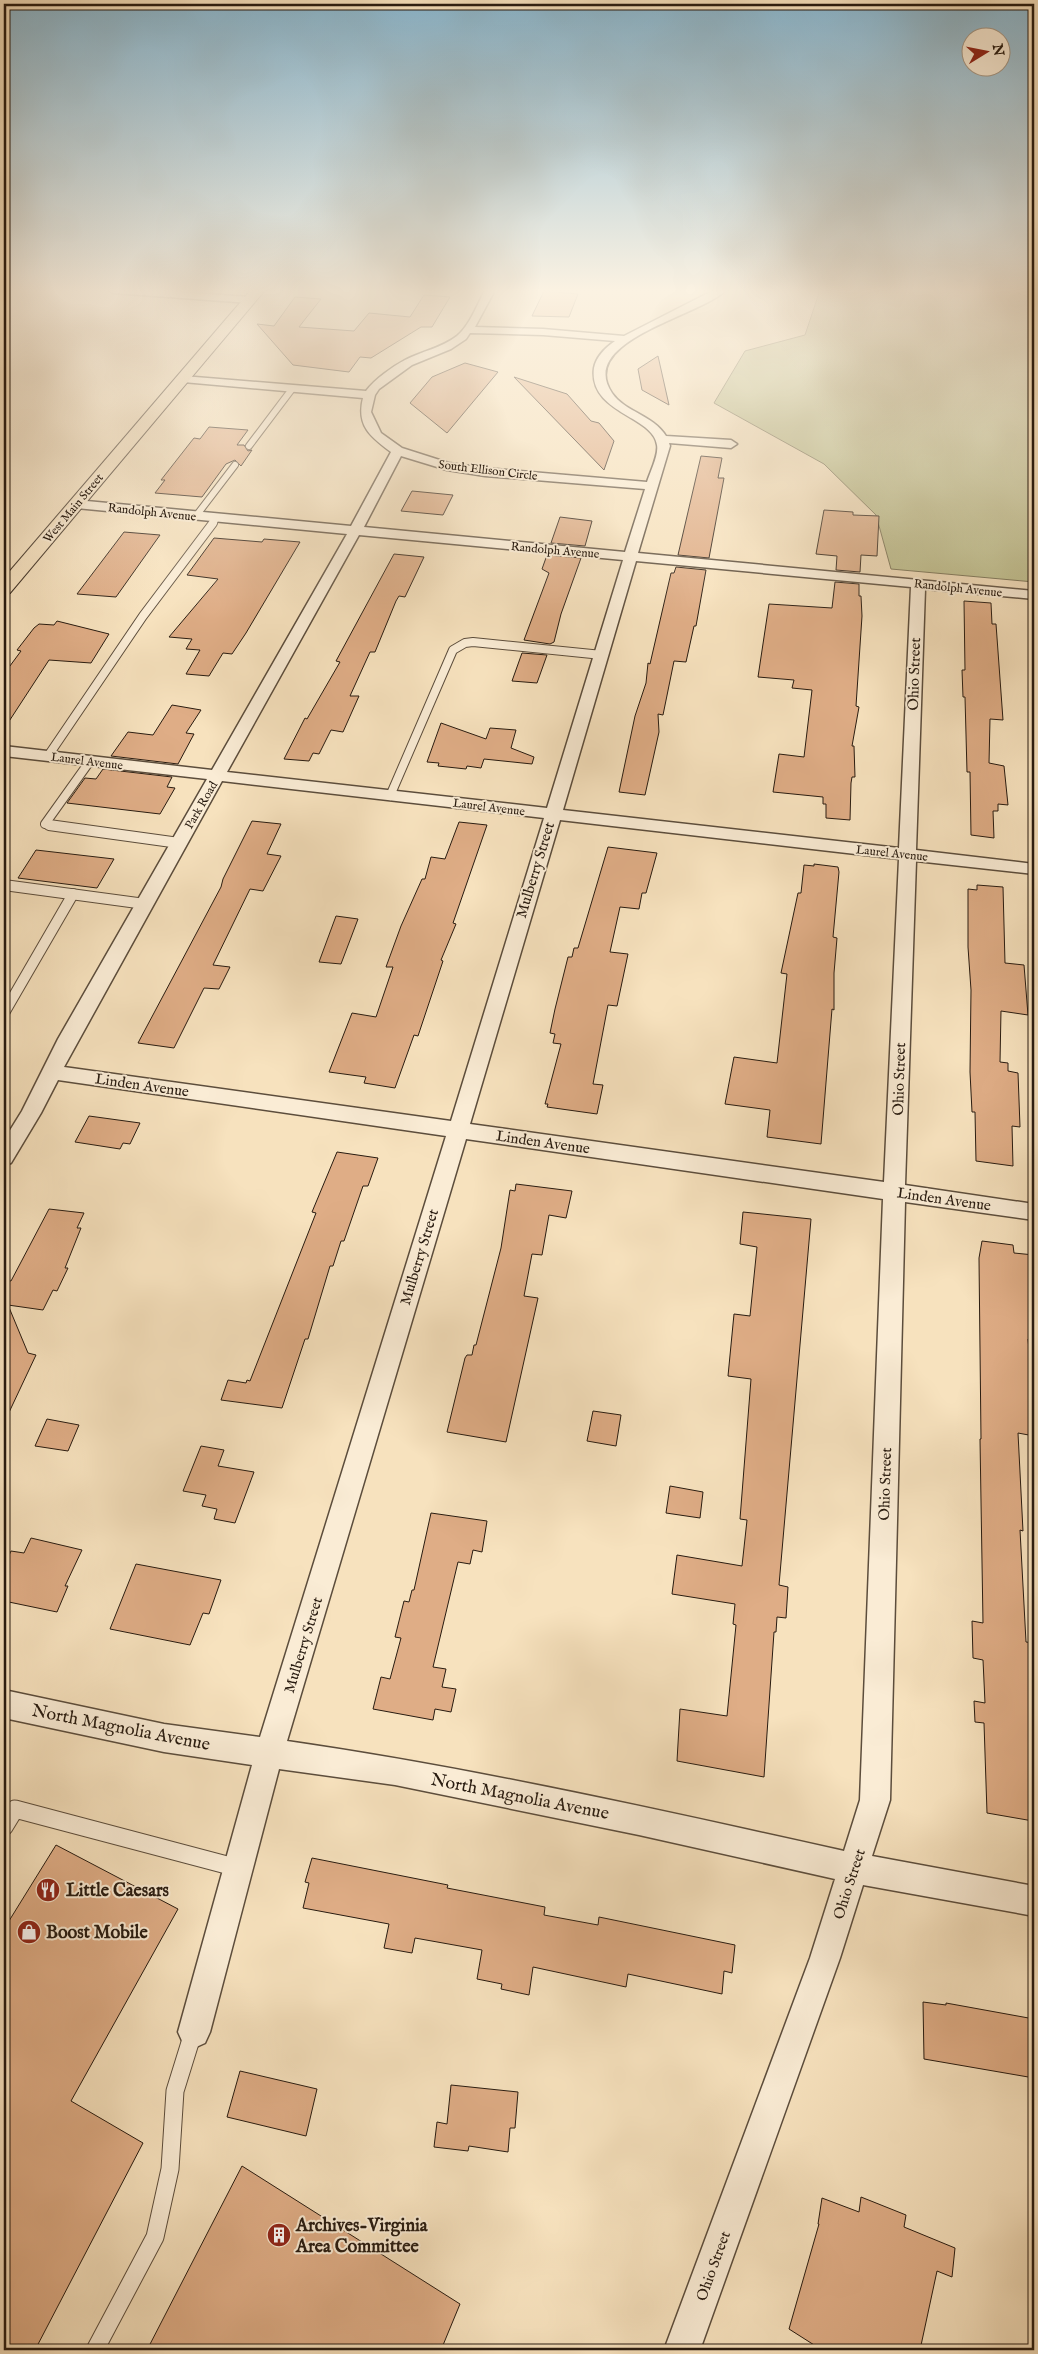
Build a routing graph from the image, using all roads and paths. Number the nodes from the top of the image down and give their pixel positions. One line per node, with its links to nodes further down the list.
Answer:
1 (164, 400): 11 (main road, West Main Street)
2 (284, 400): 7 (lane)
3 (368, 400): 8 (street, South Ellison Circle)
4 (611, 400): 5 (street)
5 (662, 439): 6 (street); 10 (street, Mulberry Street)
6 (731, 444)
7 (249, 446)
8 (398, 451): 10 (street, South Ellison Circle); 14 (street, Park Road)
9 (235, 465): 12 (lane)
10 (652, 486): 15 (street, Mulberry Street)
11 (76, 504): 12 (street, Randolph Avenue); 17 (main road, West Main Street)
12 (196, 516): 13 (street, Randolph Avenue)
13 (216, 518): 14 (street, Randolph Avenue); 21 (lane)
14 (355, 531): 15 (street, Randolph Avenue); 23 (street, Park Road)
15 (630, 557): 16 (street, Randolph Avenue); 19 (street, Mulberry Street)
16 (918, 584): 18 (street, Randolph Avenue); 27 (street, Ohio Street)
17 (4, 589)
18 (1034, 595)
19 (602, 655): 24 (lane); 25 (street, Mulberry Street)
20 (4, 751): 21 (street, Laurel Avenue)
21 (48, 756): 22 (street, Laurel Avenue)
22 (90, 761): 23 (street, Laurel Avenue); 26 (lane)
23 (217, 776): 24 (street, Laurel Avenue); 26 (street, Park Road)
24 (390, 796): 25 (street, Laurel Avenue)
25 (552, 815): 27 (street, Laurel Avenue); 34 (street, Mulberry Street)
26 (179, 843): 31 (street, Park Road)
27 (907, 854): 28 (street, Laurel Avenue); 36 (street, Ohio Street)
28 (1034, 869)
29 (4, 886): 30 (lane)
30 (73, 894): 31 (lane); 32 (lane)
31 (145, 904): 33 (street, Park Road)
32 (4, 1013)
33 (51, 1072): 34 (street, Linden Avenue); 35 (street, Park Road)
34 (457, 1130): 36 (street, Linden Avenue); 39 (street, Mulberry Street)
35 (4, 1158)
36 (894, 1192): 37 (street, Linden Avenue); 43 (street, Ohio Street)
37 (1034, 1212)
38 (4, 1704): 39 (street, North Magnolia Avenue)
39 (269, 1754): 42 (street, Mulberry Street); 43 (street, North Magnolia Avenue)
40 (9, 1808): 41 (lane); 42 (lane)
41 (4, 1827)
42 (238, 1868): 45 (street, Mulberry Street)
43 (854, 1868): 44 (street, North Magnolia Avenue); 47 (street, Ohio Street)
44 (1034, 1901)
45 (194, 2032): 46 (lane)
46 (96, 2350)
47 (682, 2350)

